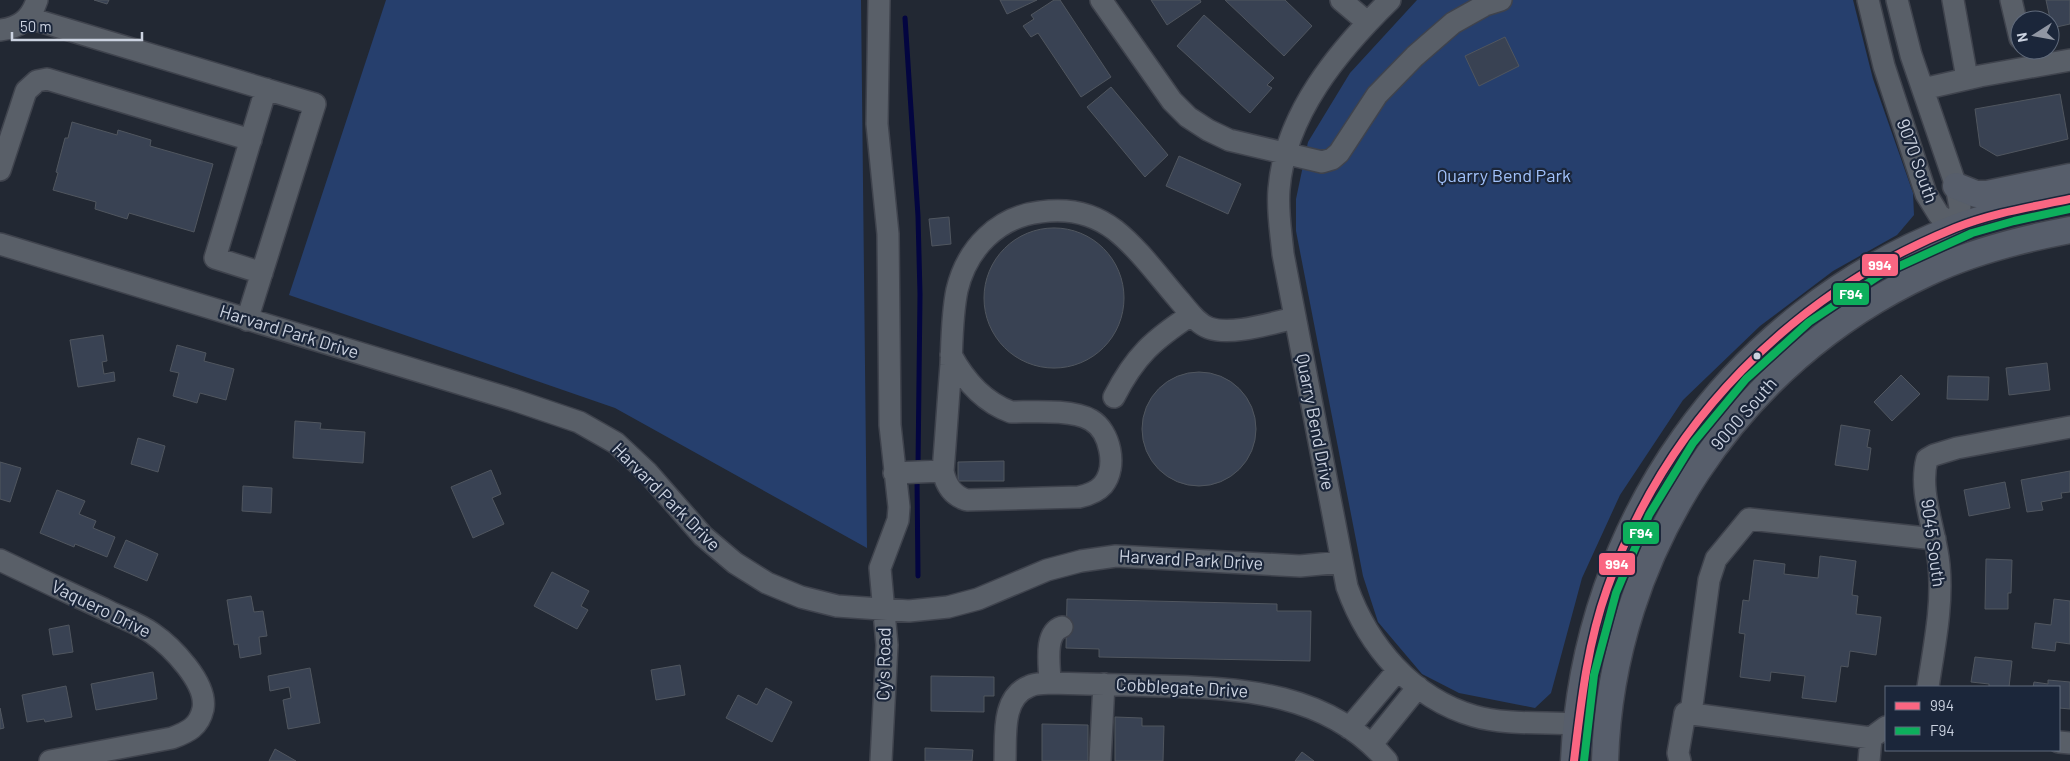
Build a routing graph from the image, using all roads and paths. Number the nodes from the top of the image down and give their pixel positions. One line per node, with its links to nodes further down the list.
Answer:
1 (880, 0): 34 (street)
2 (1101, 0): 17 (street)
3 (1342, 0): 10 (street)
4 (1390, 0): 10 (street, Quarry Bend Drive)
5 (1501, 0): 17 (street)
6 (1868, 0): 23 (street, 9070 South)
7 (1897, 0): 15 (street, 9070 South)
8 (1953, 0): 13 (street)
9 (33, 9): 11 (street); 14 (street)
10 (1367, 22): 17 (street, Quarry Bend Drive)
11 (0, 30)
12 (2022, 60): 13 (street)
13 (1968, 78): 15 (street)
14 (266, 89): 16 (street); 26 (street)
15 (1922, 89): 20 (street, 9070 South)
16 (251, 140): 18 (street); 26 (street)
17 (1284, 154): 28 (street, Quarry Bend Drive)
18 (0, 170)
19 (2070, 177): 20 (main road)
20 (1956, 186): 23 (street, 9070 South)
21 (2070, 199): 23 (main road, 9000 South)
22 (2070, 214): 23 (main road)
23 (1957, 228): 31 (main road); 46 (main road, 9000 South)
24 (2070, 230): 31 (main road, 9000 South)
25 (0, 244): 29 (street, Harvard Park Drive)
26 (262, 273): 29 (street)
27 (1191, 314): 28 (street); 30 (street); 32 (street)
28 (1295, 318): 37 (street, Quarry Bend Drive)
29 (247, 320): 38 (street, Harvard Park Drive)
30 (951, 355): 34 (street); 34 (street)
31 (1796, 357): 56 (main road, 9000 South)
32 (1112, 396)
33 (2070, 427): 35 (street, 9045 South)
34 (918, 472): 38 (street, Cy's Road)
35 (1935, 538): 43 (street, 9045 South); 45 (street)
36 (0, 560): 50 (street, Vaquero Drive)
37 (1342, 562): 38 (street, Harvard Park Drive); 40 (street, Quarry Bend Drive)
38 (884, 611): 51 (street, Cy's Road)
39 (1062, 627): 41 (street)
40 (1398, 670): 44 (street, Quarry Bend Drive); 47 (street)
41 (1050, 683): 42 (street, Cobblegate Drive); 52 (street, Cobblegate Drive)
42 (1104, 684): 47 (street, Cobblegate Drive); 53 (street)
43 (1928, 686)
44 (1418, 688): 46 (street, Quarry Bend Drive); 49 (street)
45 (1691, 713): 48 (street); 57 (street)
46 (1577, 724): 55 (main road, 9000 South)
47 (1349, 728): 49 (street, Cobblegate Drive)
48 (1879, 733): 58 (street)
49 (1372, 744): 54 (street, Cobblegate Drive)
50 (50, 761)
51 (881, 761)
52 (1004, 761)
53 (1100, 761)
54 (1388, 761)
55 (1574, 761)
56 (1605, 761)
57 (1680, 761)
58 (1869, 761)

